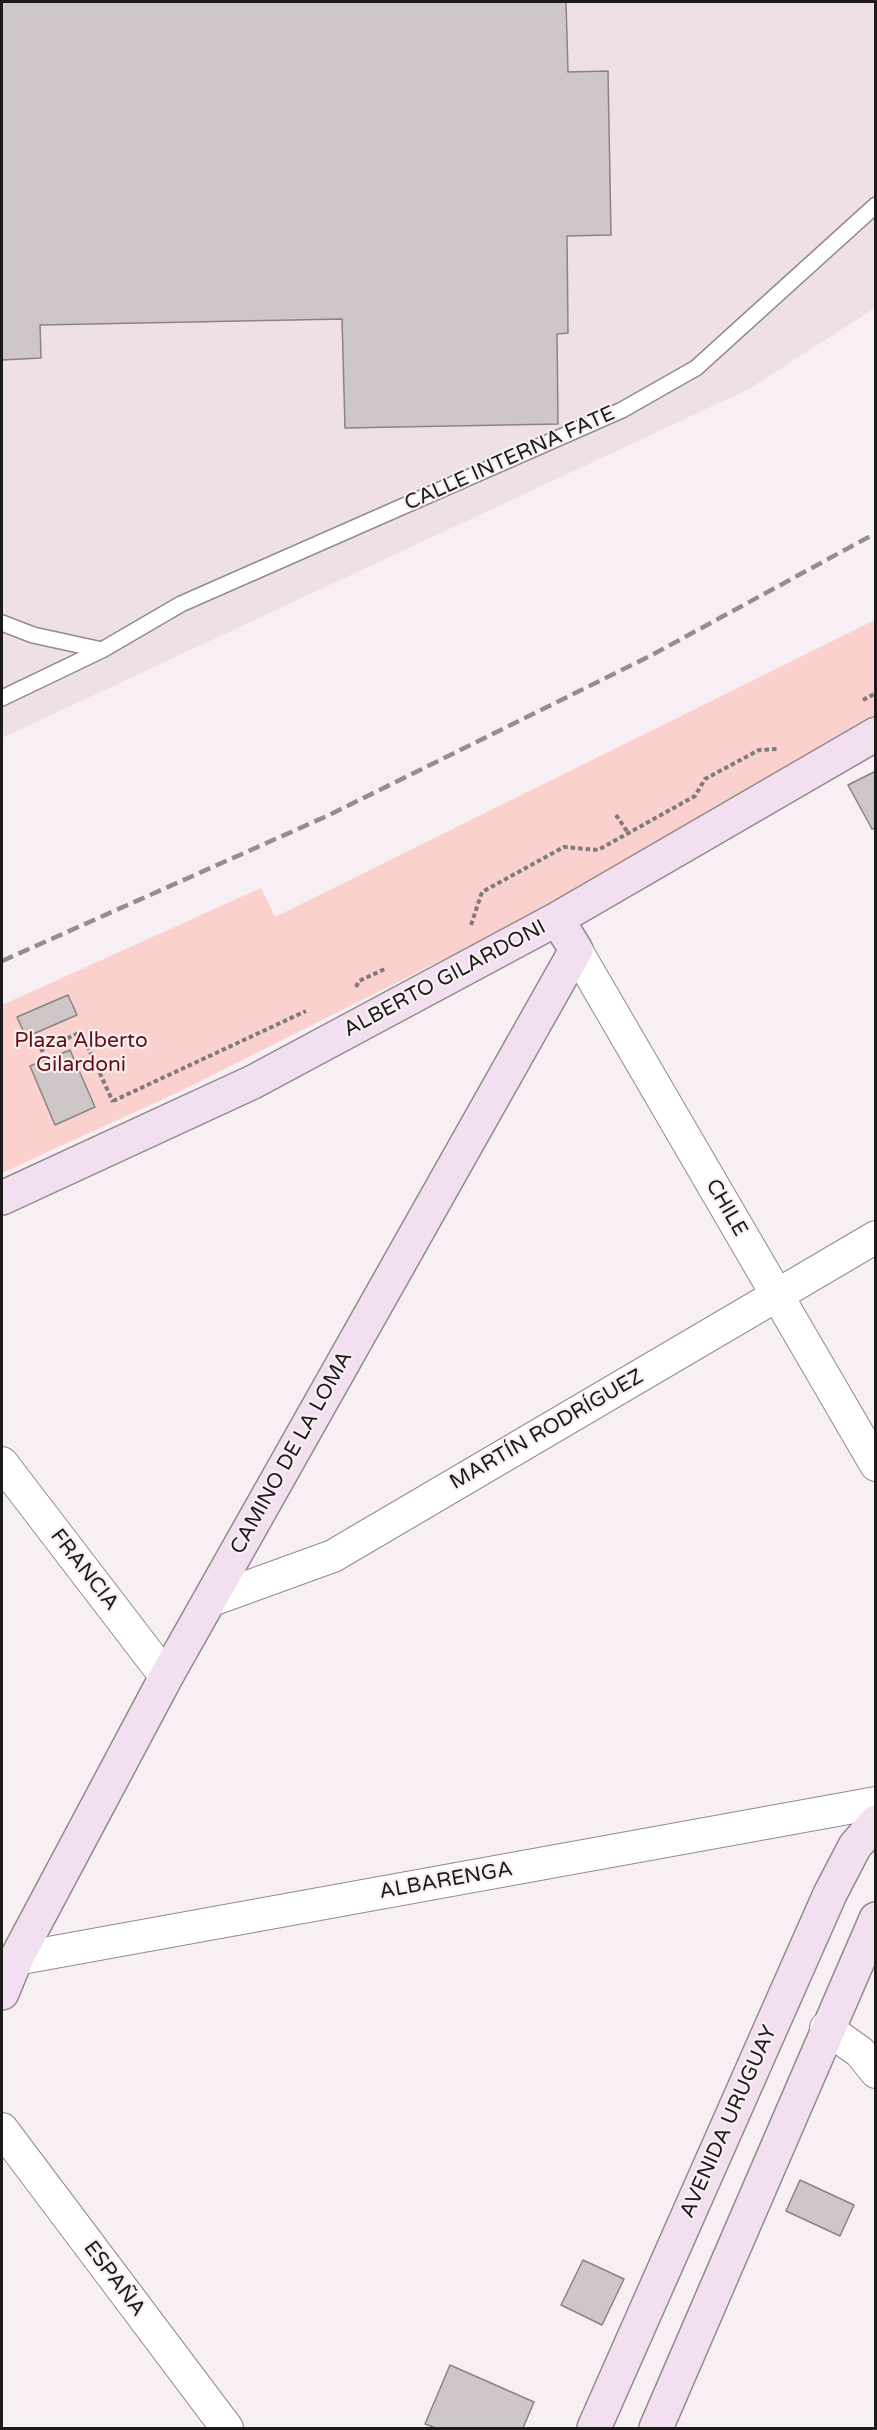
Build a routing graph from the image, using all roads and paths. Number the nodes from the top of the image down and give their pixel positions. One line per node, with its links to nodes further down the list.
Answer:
1 (876, 205): 3 (lane, CALLE INTERNA FATE)
2 (2, 623): 3 (lane)
3 (102, 651): 5 (lane, CALLE INTERNA FATE)
4 (876, 693): 6 (path)
5 (2, 698)
6 (855, 705)
7 (876, 734): 12 (street, ALBERTO GILARDONI)
8 (779, 749): 10 (path)
9 (616, 815): 10 (path)
10 (628, 833): 11 (path); 13 (path)
11 (632, 840)
12 (557, 919): 14 (street); 20 (street, ALBERTO GILARDONI)
13 (470, 927)
14 (576, 950): 23 (street, CHILE); 26 (street, CAMINO DE LA LOMA)
15 (390, 966): 16 (path)
16 (355, 989)
17 (306, 1011): 19 (path)
18 (40, 1050): 19 (path)
19 (113, 1101): 20 (path)
20 (130, 1138): 21 (street, ALBERTO GILARDONI)
21 (2, 1198)
22 (876, 1237): 23 (street, MARTÍN RODRÍGUEZ)
23 (777, 1296): 25 (street, CHILE); 26 (street, MARTÍN RODRÍGUEZ)
24 (2, 1463): 27 (street, FRANCIA)
25 (876, 1465)
26 (209, 1601): 27 (street, CAMINO DE LA LOMA)
27 (166, 1677): 31 (street, CAMINO DE LA LOMA)
28 (876, 1803): 31 (street, ALBARENGA)
29 (876, 1822): 37 (street, AVENIDA URUGUAY)
30 (876, 1919): 33 (street)
31 (16, 1959): 32 (street, CAMINO DE LA LOMA)
32 (2, 1993)
33 (826, 2028): 34 (street); 38 (street)
34 (876, 2072)
35 (2, 2129): 36 (street, ESPAÑA)
36 (227, 2428)
37 (594, 2428)
38 (656, 2428)

